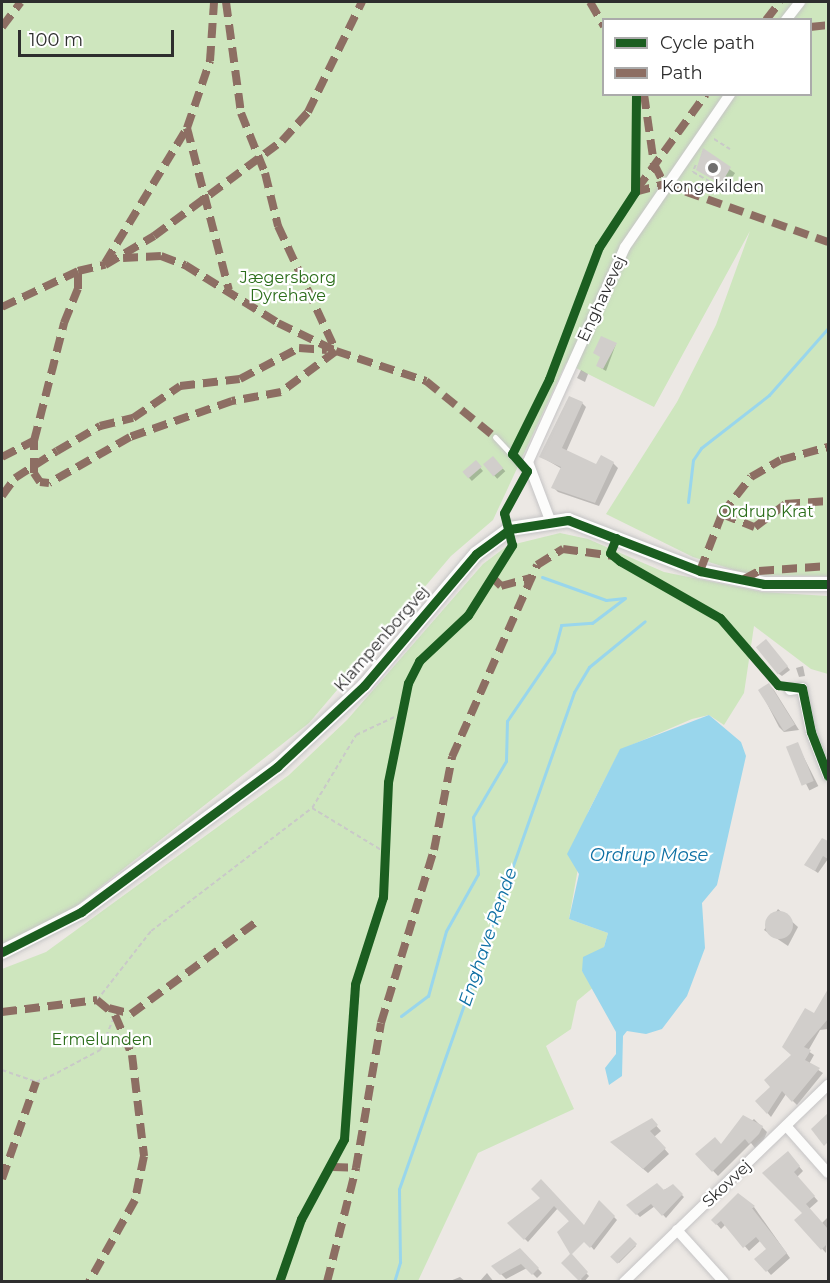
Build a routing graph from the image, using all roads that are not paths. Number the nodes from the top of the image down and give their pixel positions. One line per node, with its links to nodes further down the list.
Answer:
1 (800, 2): 2 (street)
2 (788, 18)
3 (729, 96): 5 (street, Enghavevej)
4 (495, 437): 5 (lane)
5 (527, 471): 6 (street)
6 (550, 520): 7 (street, Klampenborgvej); 10 (street, Klampenborgvej)
7 (828, 584)
8 (790, 690): 9 (street)
9 (828, 776)
10 (2, 952)
11 (828, 1085): 12 (street, Skovvej)
12 (788, 1128): 13 (street); 14 (street, Skovvej)
13 (828, 1173)
14 (677, 1230): 15 (street, Skovvej); 16 (street)
15 (624, 1281)
16 (724, 1281)

